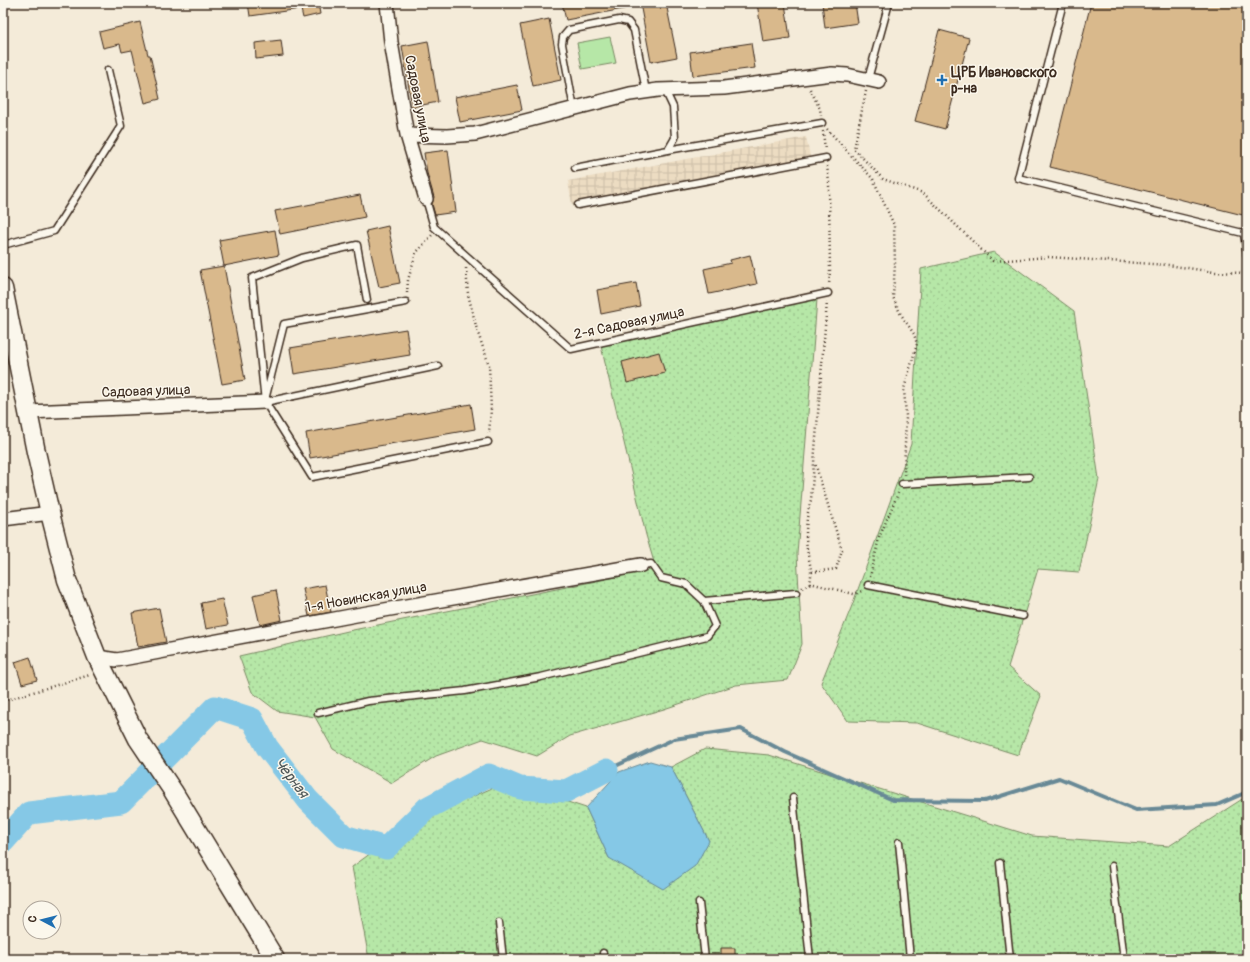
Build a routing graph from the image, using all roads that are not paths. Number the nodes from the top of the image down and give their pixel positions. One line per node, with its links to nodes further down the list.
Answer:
1 (387, 3): 10 (street, Садовая улица)
2 (889, 3): 5 (lane)
3 (1063, 3): 16 (lane)
4 (108, 70): 17 (lane)
5 (874, 81): 6 (street)
6 (665, 90): 7 (street); 11 (lane)
7 (646, 91): 8 (street); 8 (lane)
8 (574, 109): 10 (street)
9 (822, 123): 11 (lane)
10 (408, 135): 14 (street, Садовая улица)
11 (668, 150): 13 (lane)
12 (826, 158): 15 (lane)
13 (575, 168)
14 (426, 199): 20 (lane, 2-я Садовая улица)
15 (578, 205)
16 (1246, 234): 18 (lane)
17 (3, 245)
18 (1247, 255)
19 (3, 291): 25 (main road)
20 (828, 293)
21 (366, 300): 24 (lane)
22 (406, 302): 24 (lane)
23 (438, 366): 24 (lane)
24 (265, 402): 25 (street, Садовая улица); 26 (lane)
25 (28, 412): 29 (main road)
26 (488, 442)
27 (1028, 477): 28 (lane)
28 (902, 484)
29 (50, 513): 30 (street); 36 (main road)
30 (3, 520)
31 (641, 565): 34 (lane); 36 (street, 1-я Новинская улица)
32 (868, 585): 35 (lane)
33 (796, 593): 34 (lane)
34 (704, 601): 37 (lane)
35 (1023, 616)
36 (100, 664): 44 (main road)
37 (318, 713)
38 (793, 798): 47 (lane)
39 (899, 842): 48 (lane)
40 (1000, 863): 49 (lane)
41 (1112, 866): 50 (lane)
42 (699, 903): 46 (lane)
43 (499, 923): 45 (lane)
44 (275, 959)
45 (503, 959)
46 (705, 959)
47 (810, 959)
48 (910, 959)
49 (1010, 959)
50 (1124, 959)

